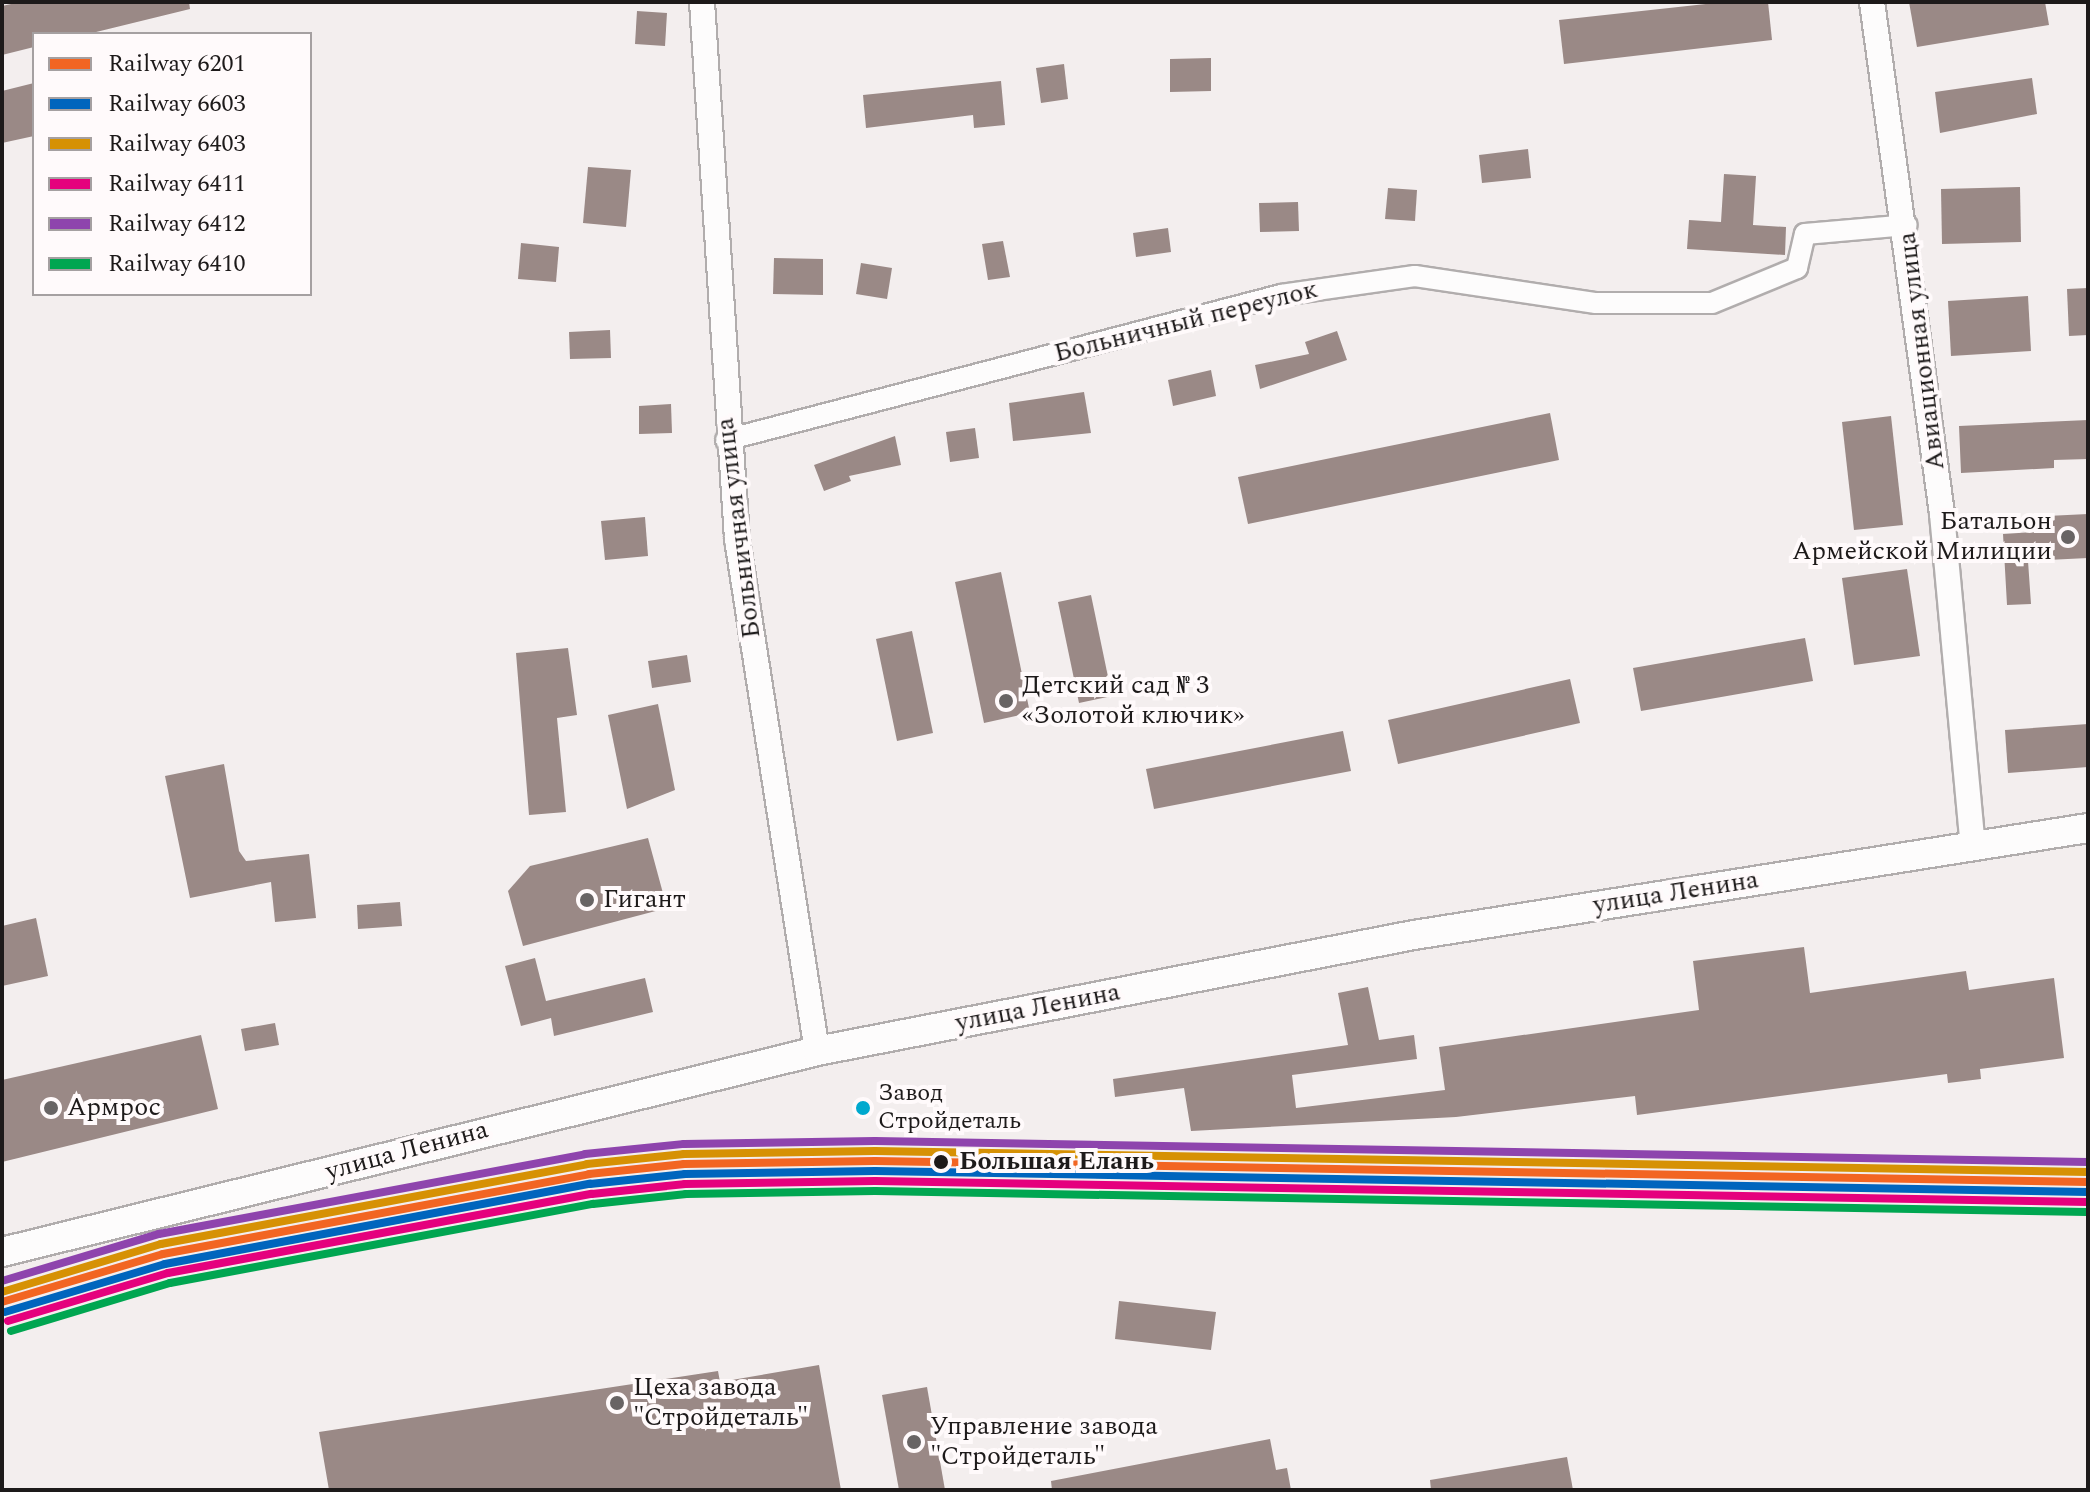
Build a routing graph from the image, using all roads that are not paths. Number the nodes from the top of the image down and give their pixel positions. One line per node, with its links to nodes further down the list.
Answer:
1 (702, 2): 4 (street, Больничная улица)
2 (1872, 2): 3 (street, Авиационная улица)
3 (1907, 225): 4 (street, Больничный переулок); 6 (street, Авиационная улица)
4 (726, 440): 7 (street, Больничная улица)
5 (2088, 828): 6 (main road, улица Ленина)
6 (1973, 846): 7 (main road, улица Ленина)
7 (817, 1051): 8 (main road, улица Ленина)
8 (2, 1252)

